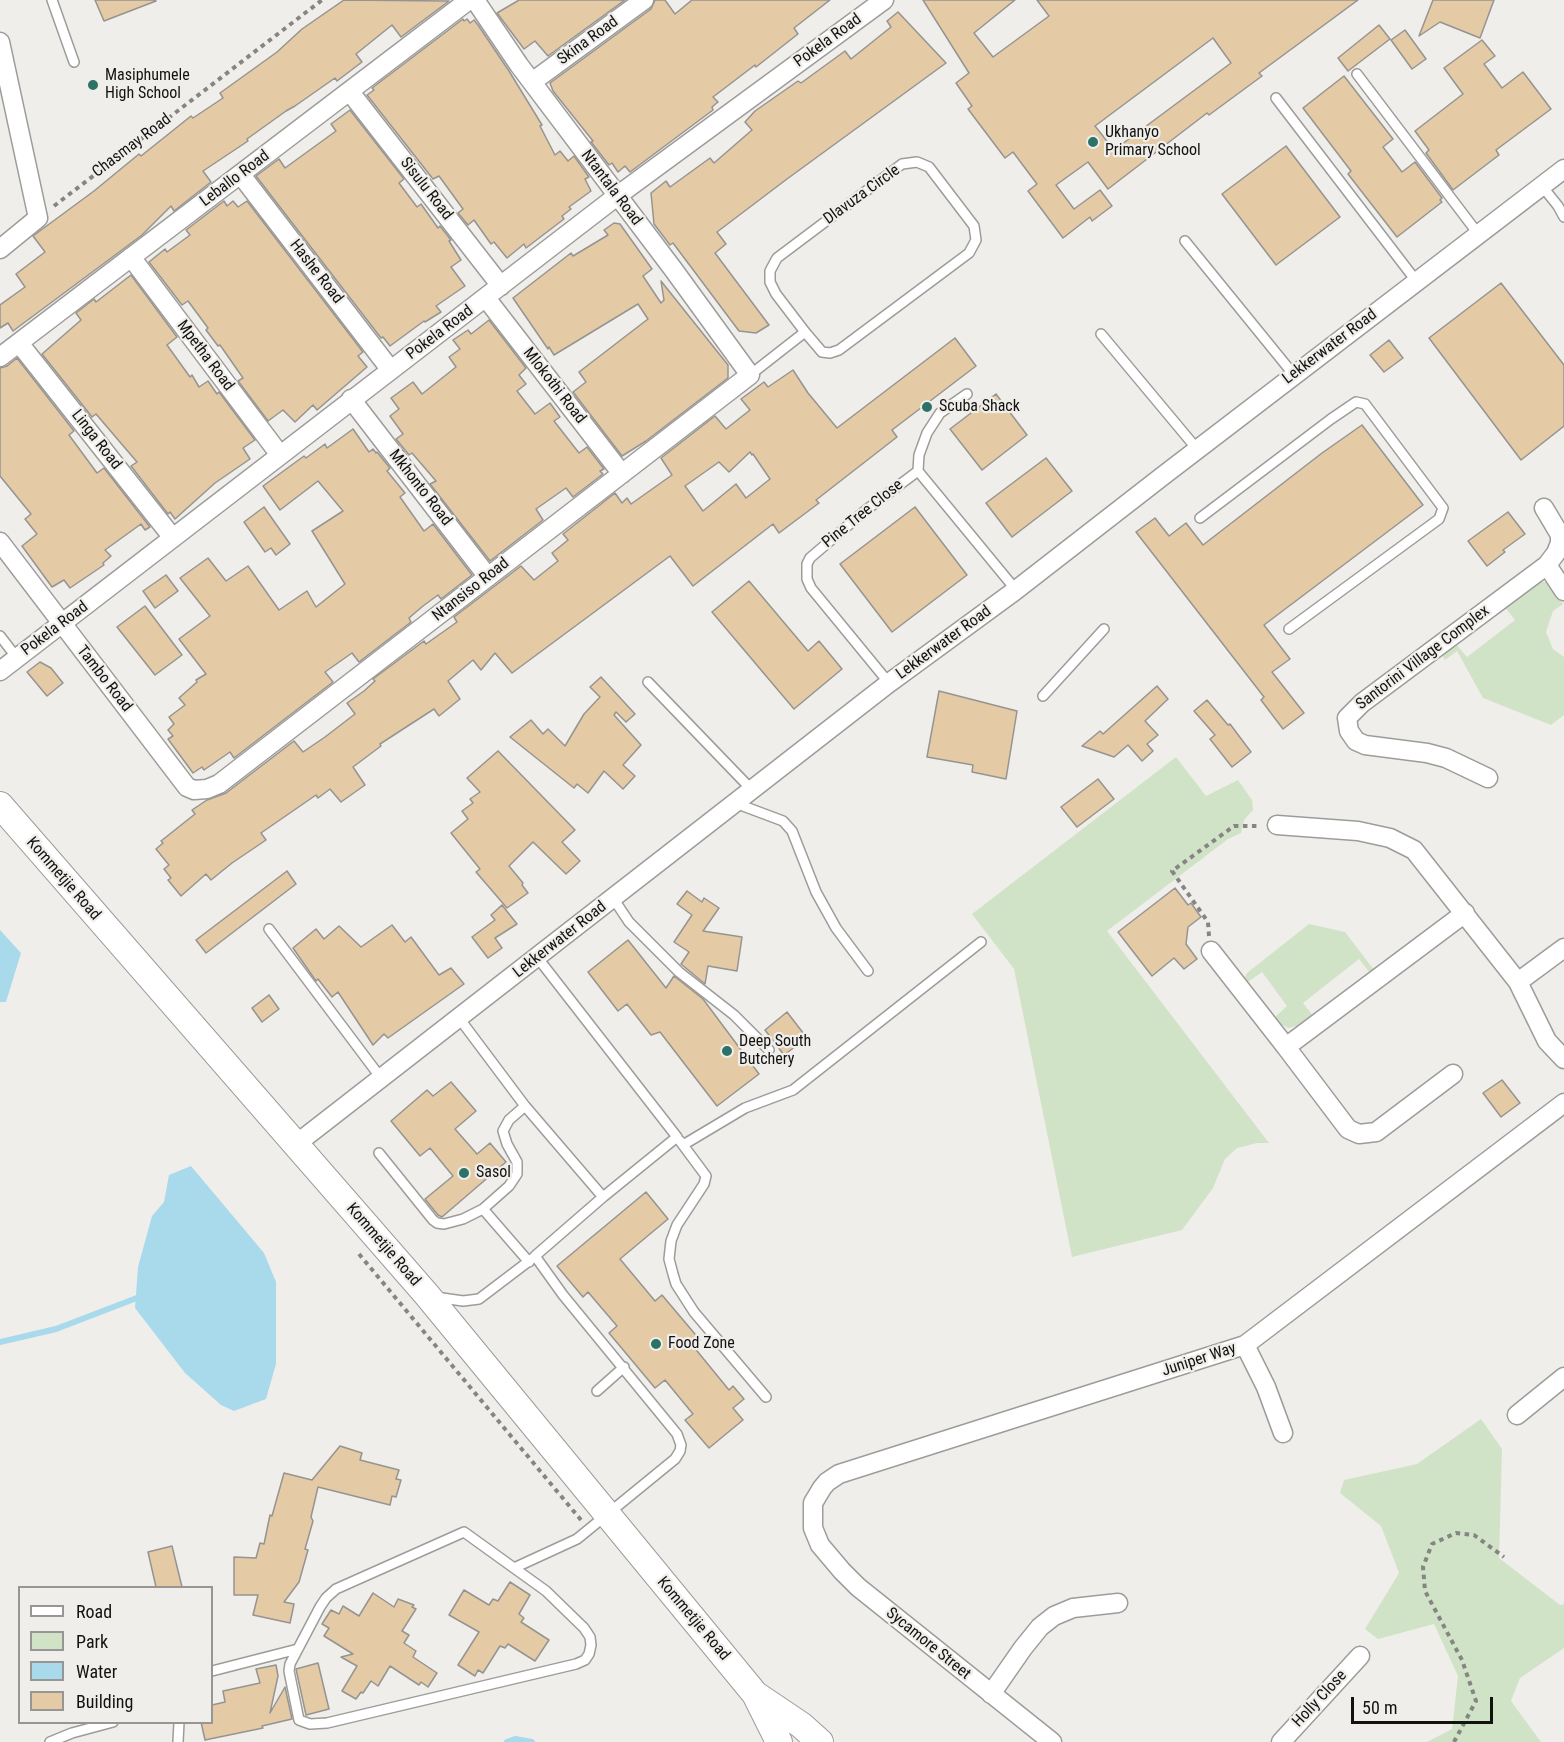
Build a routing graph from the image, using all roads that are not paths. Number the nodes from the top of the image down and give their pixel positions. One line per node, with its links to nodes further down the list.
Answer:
1 (52, 0): 7 (lane)
2 (470, 0): 10 (street, Leballo Road)
3 (475, 0): 9 (street, Ntantala Road)
4 (644, 0): 9 (street, Skina Road)
5 (884, 0): 15 (street, Pokela Road)
6 (0, 42): 19 (street)
7 (74, 62)
8 (1357, 74): 17 (lane)
9 (532, 82): 15 (street, Ntantala Road)
10 (350, 92): 13 (street, Leballo Road); 22 (street, Sisulu Road)
11 (1276, 98): 21 (lane)
12 (1564, 169): 14 (street, Lekkerwater Road)
13 (241, 175): 20 (street, Leballo Road); 28 (street, Hashe Road)
14 (1542, 186): 16 (lane); 17 (street, Lekkerwater Road)
15 (617, 196): 22 (street, Pokela Road); 29 (street, Ntantala Road)
16 (1564, 217)
17 (1479, 235): 21 (street, Lekkerwater Road)
18 (1185, 241): 30 (lane)
19 (0, 249)
20 (131, 258): 26 (street, Leballo Road); 34 (street, Mpetha Road)
21 (1417, 282): 30 (street, Lekkerwater Road)
22 (501, 286): 23 (street, Pokela Road)
23 (486, 298): 28 (street, Pokela Road); 36 (street, Mlokothi Road)
24 (805, 332): 24 (lane, Dlavuza Circle); 29 (lane)
25 (1101, 334): 33 (lane)
26 (19, 343): 27 (street, Leballo Road); 39 (street, Linga Road)
27 (0, 357)
28 (390, 369): 32 (street, Pokela Road)
29 (750, 375): 36 (street, Ntansiso Road)
30 (1294, 375): 33 (street, Lekkerwater Road)
31 (967, 394): 35 (lane)
32 (351, 399): 34 (street, Pokela Road); 42 (street, Mkhonto Road)
33 (1197, 449): 43 (street, Lekkerwater Road)
34 (280, 455): 39 (street, Pokela Road)
35 (918, 471): 43 (lane, Pine Tree Close); 52 (lane, Pine Tree Close)
36 (622, 474): 42 (street, Ntansiso Road)
37 (1544, 508): 41 (street, Santorini Village Complex)
38 (1200, 518): 47 (lane)
39 (174, 538): 45 (street, Pokela Road)
40 (0, 542): 45 (street, Tambo Road)
41 (1547, 566): 44 (street); 54 (street, Santorini Village Complex)
42 (488, 577): 55 (street, Ntansiso Road)
43 (1016, 590): 52 (street, Lekkerwater Road)
44 (1564, 591)
45 (61, 624): 49 (street, Pokela Road); 55 (street, Tambo Road)
46 (1104, 629): 53 (lane)
47 (1289, 629)
48 (0, 636): 49 (lane)
49 (17, 658): 50 (street, Pokela Road)
50 (0, 671)
51 (648, 682): 56 (lane)
52 (889, 683): 56 (street, Lekkerwater Road)
53 (1043, 696)
54 (1488, 778)
55 (187, 787)
56 (752, 790): 57 (street, Lekkerwater Road)
57 (735, 803): 60 (street, Lekkerwater Road); 67 (lane)
58 (0, 805): 78 (main road, Kommetjie Road)
59 (1277, 825): 61 (street)
60 (613, 898): 66 (street, Lekkerwater Road); 71 (lane)
61 (1465, 913): 68 (street); 70 (street)
62 (269, 928): 74 (lane)
63 (981, 942): 77 (lane)
64 (1564, 948): 68 (street)
65 (1211, 951): 70 (street)
66 (537, 957): 69 (street, Lekkerwater Road); 77 (lane)
67 (868, 971)
68 (1518, 982): 72 (street)
69 (459, 1018): 74 (street, Lekkerwater Road); 76 (lane)
70 (1286, 1047): 73 (street)
71 (769, 1050)
72 (1564, 1059)
73 (1453, 1074)
74 (381, 1078): 78 (street, Lekkerwater Road)
75 (1564, 1103): 84 (street, Juniper Way)
76 (525, 1106): 80 (lane); 81 (lane)
77 (680, 1141): 80 (lane); 88 (lane)
78 (294, 1145): 83 (main road, Kommetjie Road)
79 (379, 1153): 81 (lane)
80 (603, 1197): 82 (lane)
81 (483, 1209): 82 (lane)
82 (532, 1259): 83 (lane); 85 (lane)
83 (427, 1295): 91 (main road, Kommetjie Road)
84 (1245, 1345): 90 (street); 92 (street, Juniper Way)
85 (624, 1367): 87 (lane); 91 (lane)
86 (1564, 1377): 89 (street)
87 (597, 1391)
88 (766, 1397)
89 (1517, 1415)
90 (1283, 1433)
91 (598, 1523): 93 (lane); 98 (main road, Kommetjie Road)
92 (815, 1535): 99 (street, Sycamore Street)
93 (514, 1568): 95 (lane); 95 (lane)
94 (1118, 1604): 99 (street)
95 (298, 1649): 97 (lane)
96 (1360, 1656): 107 (street, Holly Close)
97 (213, 1671)
98 (755, 1694): 104 (main road, Kommetjie Road); 105 (main road, Kommetjie Road)
99 (991, 1694): 106 (street, Sycamore Street)
100 (106, 1724): 102 (lane)
101 (179, 1724): 103 (lane)
102 (50, 1742)
103 (178, 1742)
104 (779, 1742)
105 (820, 1742)
106 (1052, 1742)
107 (1281, 1742)

